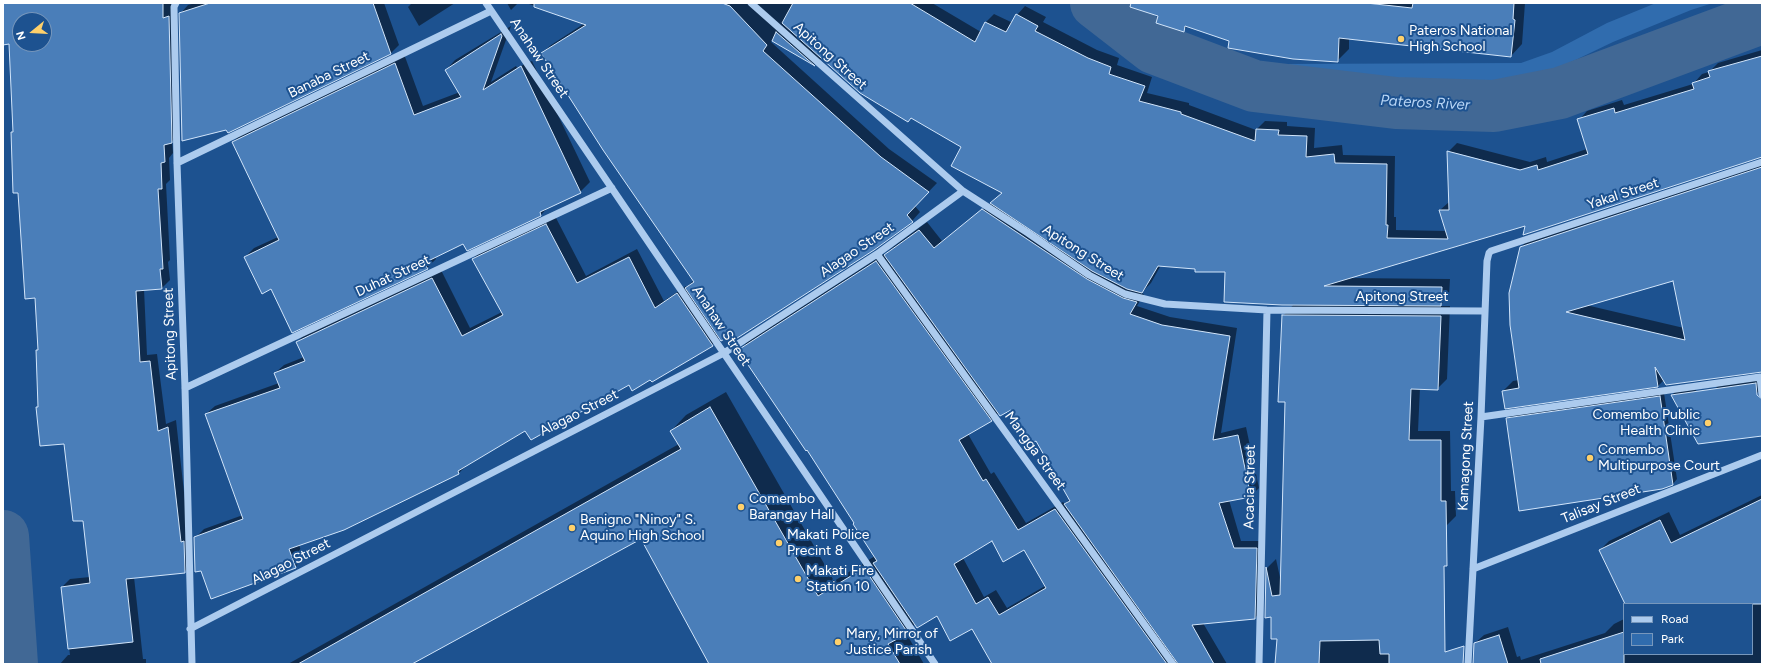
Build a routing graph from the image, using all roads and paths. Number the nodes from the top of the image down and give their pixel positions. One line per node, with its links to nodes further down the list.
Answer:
1 (176, 3): 6 (street, Apitong Street)
2 (486, 3): 4 (street, Anahaw Street)
3 (751, 3): 8 (street, Apitong Street)
4 (491, 11): 6 (street, Banaba Street); 7 (street, Anahaw Street)
5 (1762, 162): 9 (street, Yakal Street)
6 (177, 163): 14 (street, Apitong Street)
7 (612, 188): 13 (street, Anahaw Street); 14 (street, Duhat Street)
8 (962, 191): 10 (street, Alagao Street); 11 (street, Apitong Street)
9 (1491, 250): 12 (street, Kamagong Street)
10 (877, 254): 13 (street, Alagao Street); 22 (street, Mangga Street)
11 (1267, 310): 12 (street, Apitong Street); 23 (street, Acacia Street)
12 (1484, 311): 16 (street, Kamagong Street)
13 (724, 353): 19 (street, Alagao Street); 21 (street, Anahaw Street)
14 (185, 388): 19 (street, Apitong Street)
15 (1762, 394): 16 (street)
16 (1481, 418): 18 (street, Kamagong Street)
17 (1762, 455): 18 (street, Talisay Street)
18 (1473, 569): 24 (street, Kamagong Street)
19 (190, 628): 20 (street, Apitong Street)
20 (192, 664)
21 (935, 664)
22 (1173, 664)
23 (1259, 664)
24 (1468, 664)

